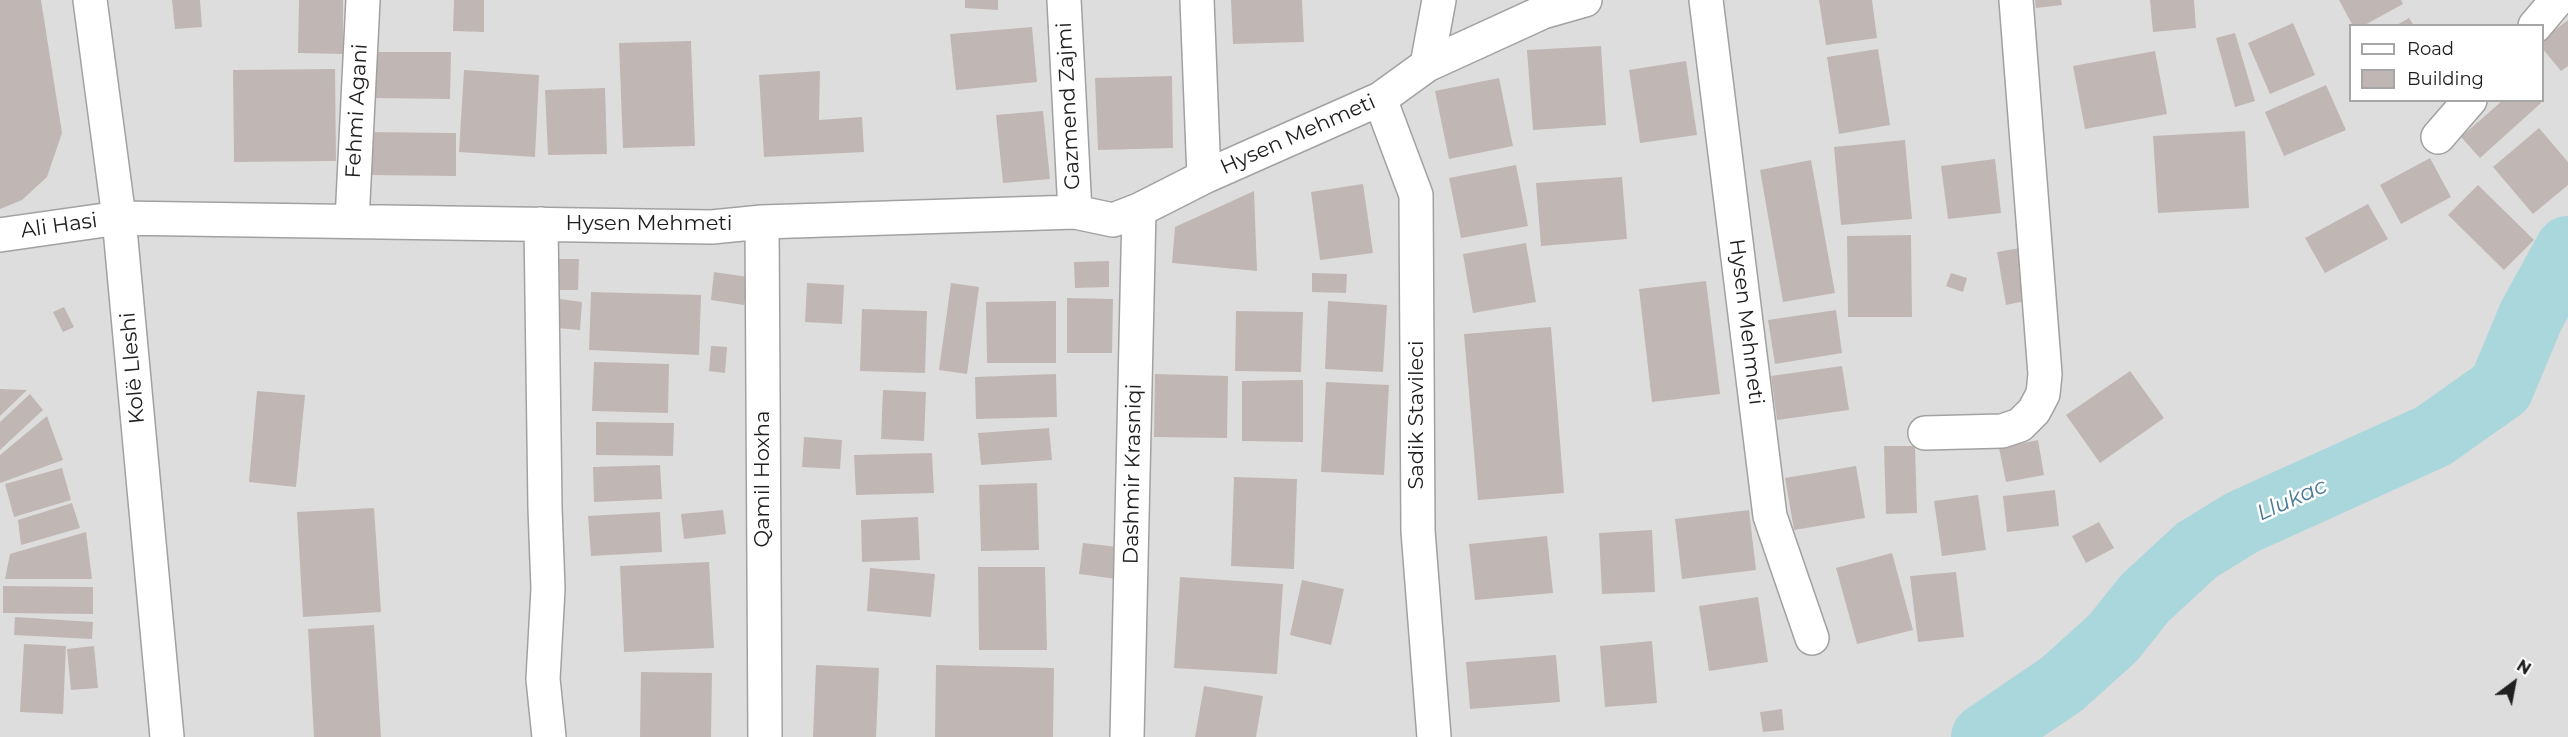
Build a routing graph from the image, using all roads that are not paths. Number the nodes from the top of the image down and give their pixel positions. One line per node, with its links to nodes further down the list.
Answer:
1 (90, 0): 18 (street, Kolë Lleshi)
2 (363, 0): 19 (street, Fehmi Agani)
3 (1064, 0): 17 (street, Gazmend Zajmi)
4 (1197, 0): 15 (street, Hysen Mehmeti)
5 (1439, 0): 11 (street)
6 (1585, 0): 11 (street, Hysen Mehmeti)
7 (1706, 0): 24 (street, Hysen Mehmeti)
8 (2016, 0): 23 (street)
9 (2557, 0): 10 (street)
10 (2537, 24)
11 (1427, 65): 12 (street, Hysen Mehmeti)
12 (1380, 99): 15 (street, Hysen Mehmeti); 29 (street, Sadik Stavileci)
13 (2468, 102): 14 (street)
14 (2438, 137)
15 (1204, 177): 16 (street, Hysen Mehmeti)
16 (1139, 210): 17 (street, Hysen Mehmeti); 28 (street, Dashmir Krasniqi)
17 (1075, 212): 20 (street, Hysen Mehmeti)
18 (119, 218): 19 (street, Hysen Mehmeti); 22 (street, Ali Hasi); 25 (street, Kolë Lleshi)
19 (352, 221): 21 (street, Hysen Mehmeti)
20 (762, 222): 21 (street, Hysen Mehmeti); 27 (street, Qamil Hoxha)
21 (541, 224): 26 (street)
22 (0, 235)
23 (1925, 433)
24 (1812, 638)
25 (167, 737)
26 (549, 737)
27 (765, 737)
28 (1127, 737)
29 (1434, 737)

